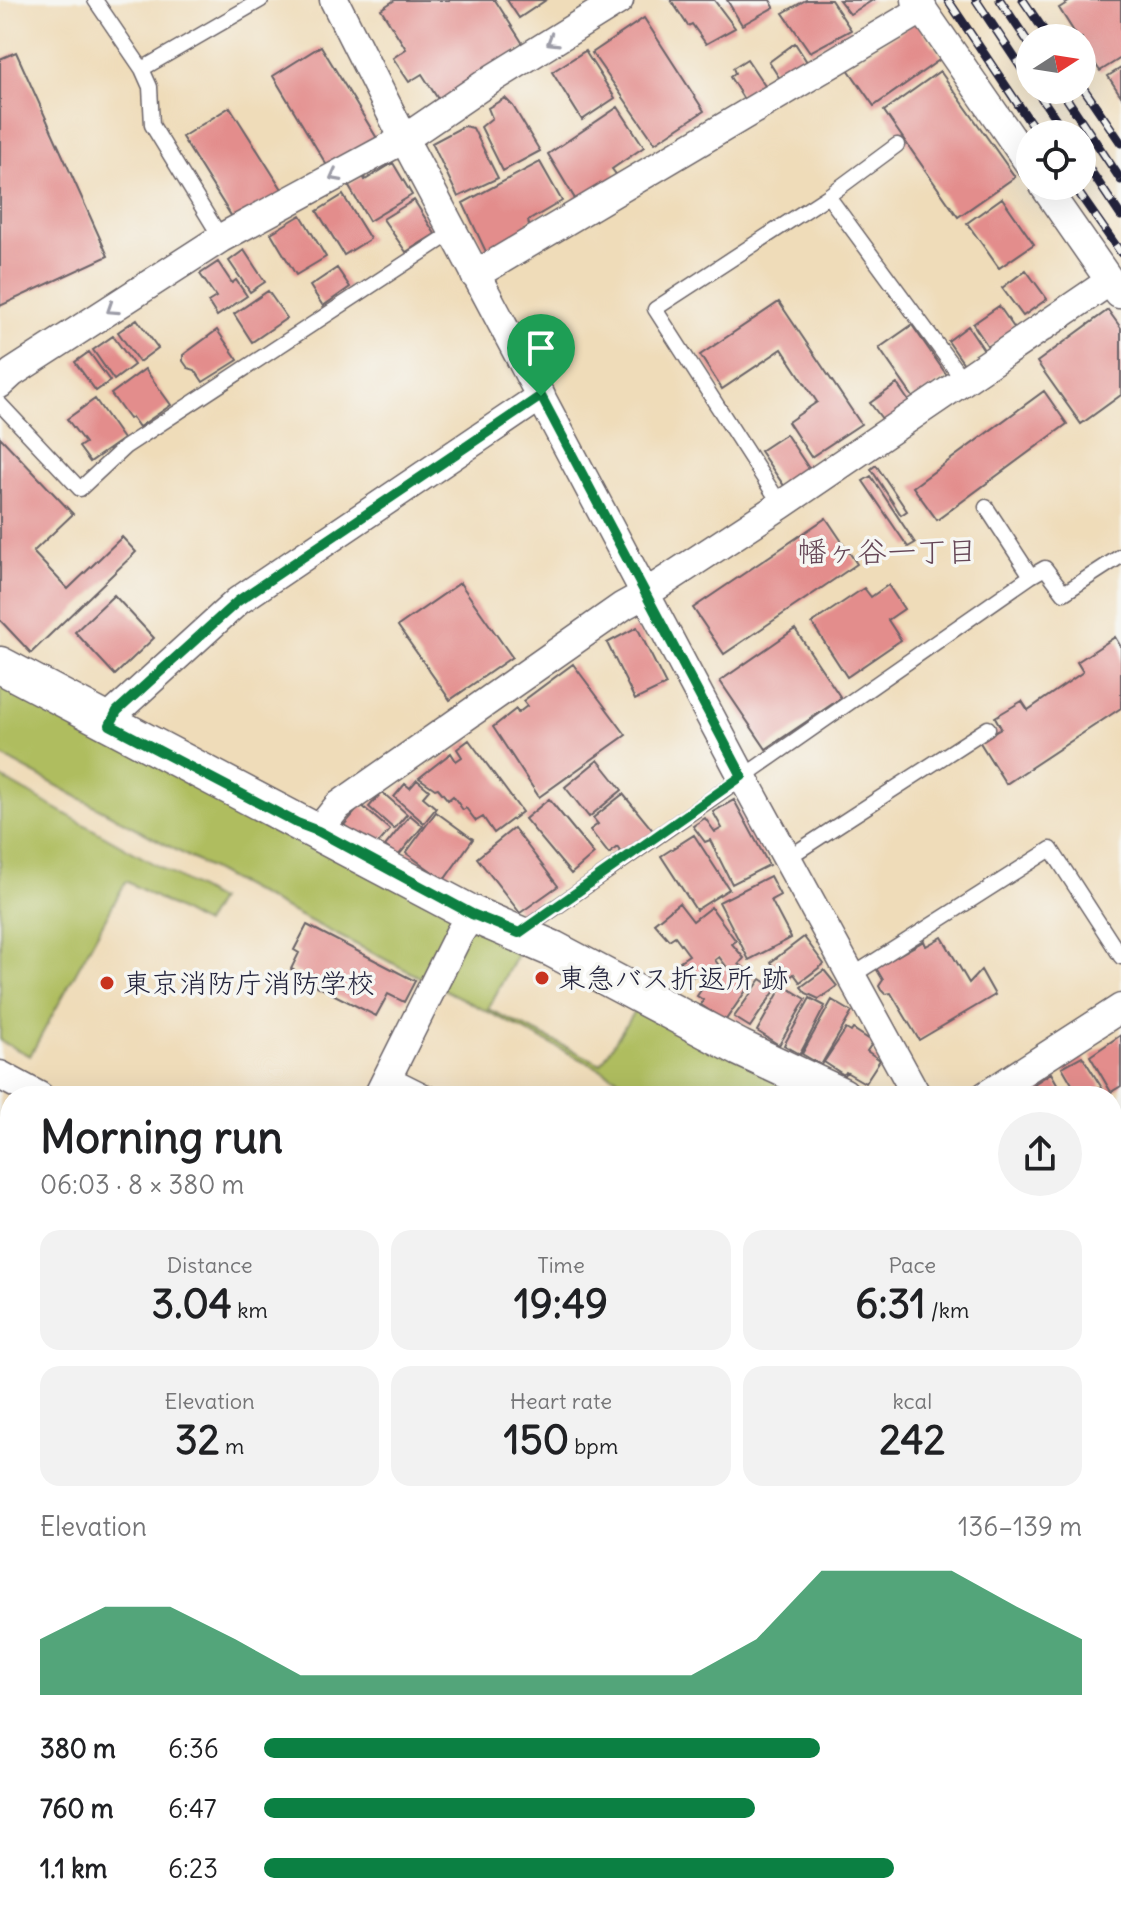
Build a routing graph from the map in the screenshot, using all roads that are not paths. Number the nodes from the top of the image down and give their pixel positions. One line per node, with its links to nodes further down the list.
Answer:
1 (95, 0): 6 (lane)
2 (261, 0): 6 (lane)
3 (334, 0): 7 (street)
4 (619, 0): 7 (street, one-way to 7)
5 (920, 5): 9 (street); 14 (street)
6 (142, 69): 13 (lane)
7 (404, 139): 12 (street); 13 (street, one-way to 13)
8 (897, 145): 10 (lane)
9 (1016, 145)
10 (828, 196): 16 (lane); 20 (lane)
11 (1054, 200): 15 (street)
12 (453, 232): 14 (street); 19 (lane)
13 (221, 238): 17 (street, one-way to 17)
14 (475, 275): 18 (street)
15 (1116, 288): 16 (street)
16 (963, 380): 20 (street)
17 (0, 384)
18 (541, 396): 24 (street); 26 (street)
19 (0, 404)
20 (781, 505): 24 (street)
21 (986, 507): 23 (lane)
22 (1121, 556): 23 (lane)
23 (1031, 576): 28 (lane)
24 (645, 594): 28 (street); 29 (street)
25 (0, 665): 26 (street)
26 (110, 725): 29 (street)
27 (988, 728): 30 (lane)
28 (742, 776): 30 (street); 32 (lane)
29 (318, 831): 31 (street)
30 (786, 859): 34 (street)
31 (472, 914): 32 (street); 37 (street)
32 (519, 933): 39 (street)
33 (1121, 957): 34 (lane)
34 (849, 977): 40 (street)
35 (1121, 1008): 41 (street)
36 (0, 1075): 38 (street)
37 (384, 1085)
38 (20, 1086)
39 (821, 1086)
40 (911, 1086)
41 (1000, 1086)

